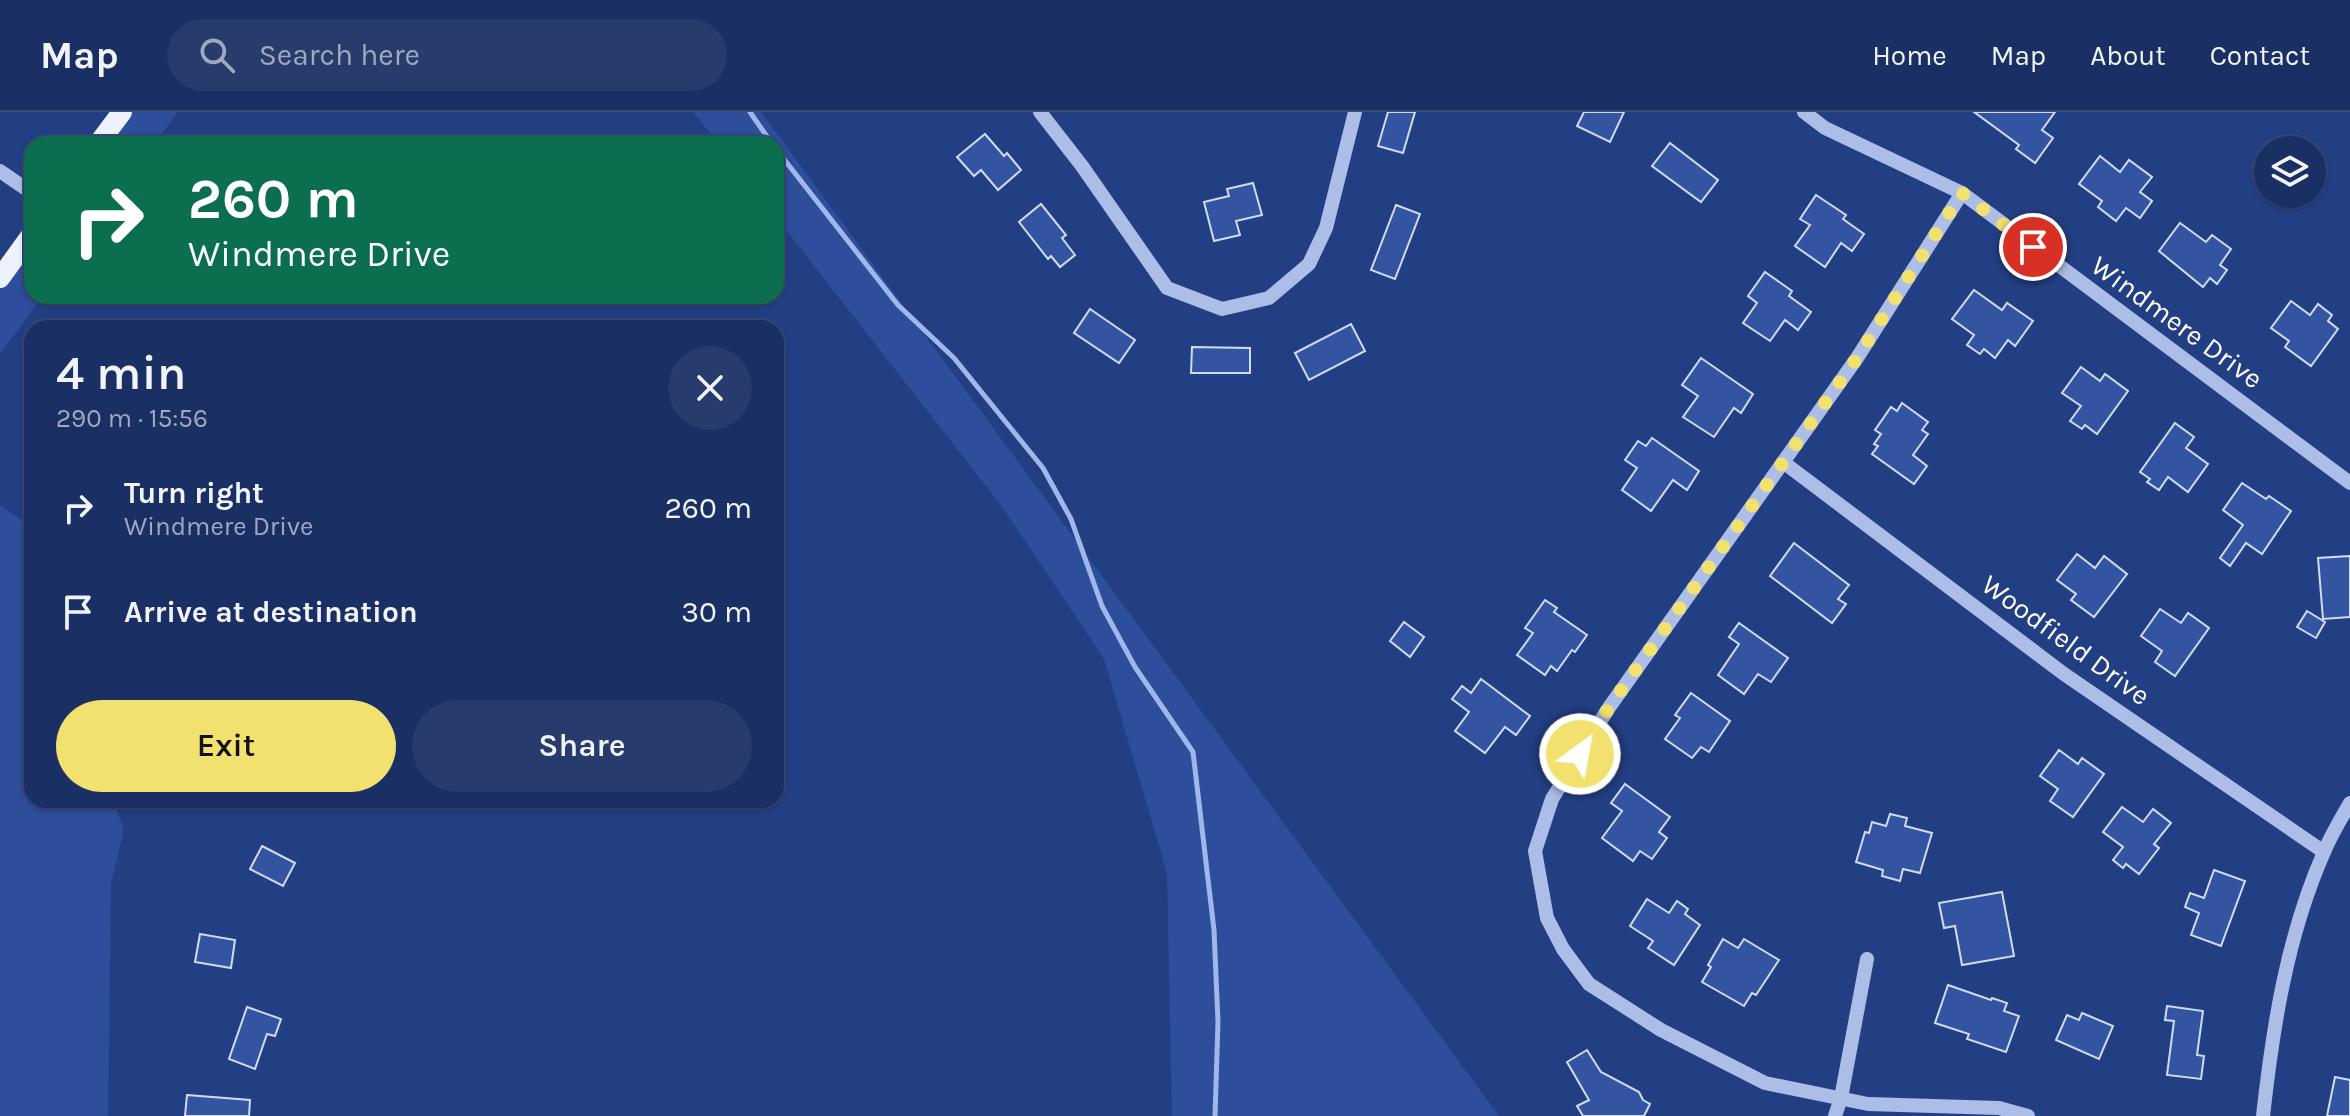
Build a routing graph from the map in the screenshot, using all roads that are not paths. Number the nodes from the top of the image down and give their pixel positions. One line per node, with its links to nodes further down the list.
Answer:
1 (122, 112): 5 (main road)
2 (1040, 112): 3 (street)
3 (1355, 112)
4 (1804, 112): 8 (street, Windmere Drive)
5 (104, 136)
6 (0, 171): 7 (street)
7 (24, 188)
8 (1962, 193): 11 (street); 12 (street, Windmere Drive)
9 (24, 245): 10 (main road)
10 (0, 278)
11 (1783, 462): 14 (street, Woodfield Drive); 16 (street)
12 (2350, 483)
13 (2350, 803): 14 (street)
14 (2324, 852): 19 (street)
15 (1867, 959): 16 (street)
16 (1841, 1098): 17 (street); 18 (street)
17 (1835, 1116)
18 (2028, 1116)
19 (2263, 1116)

